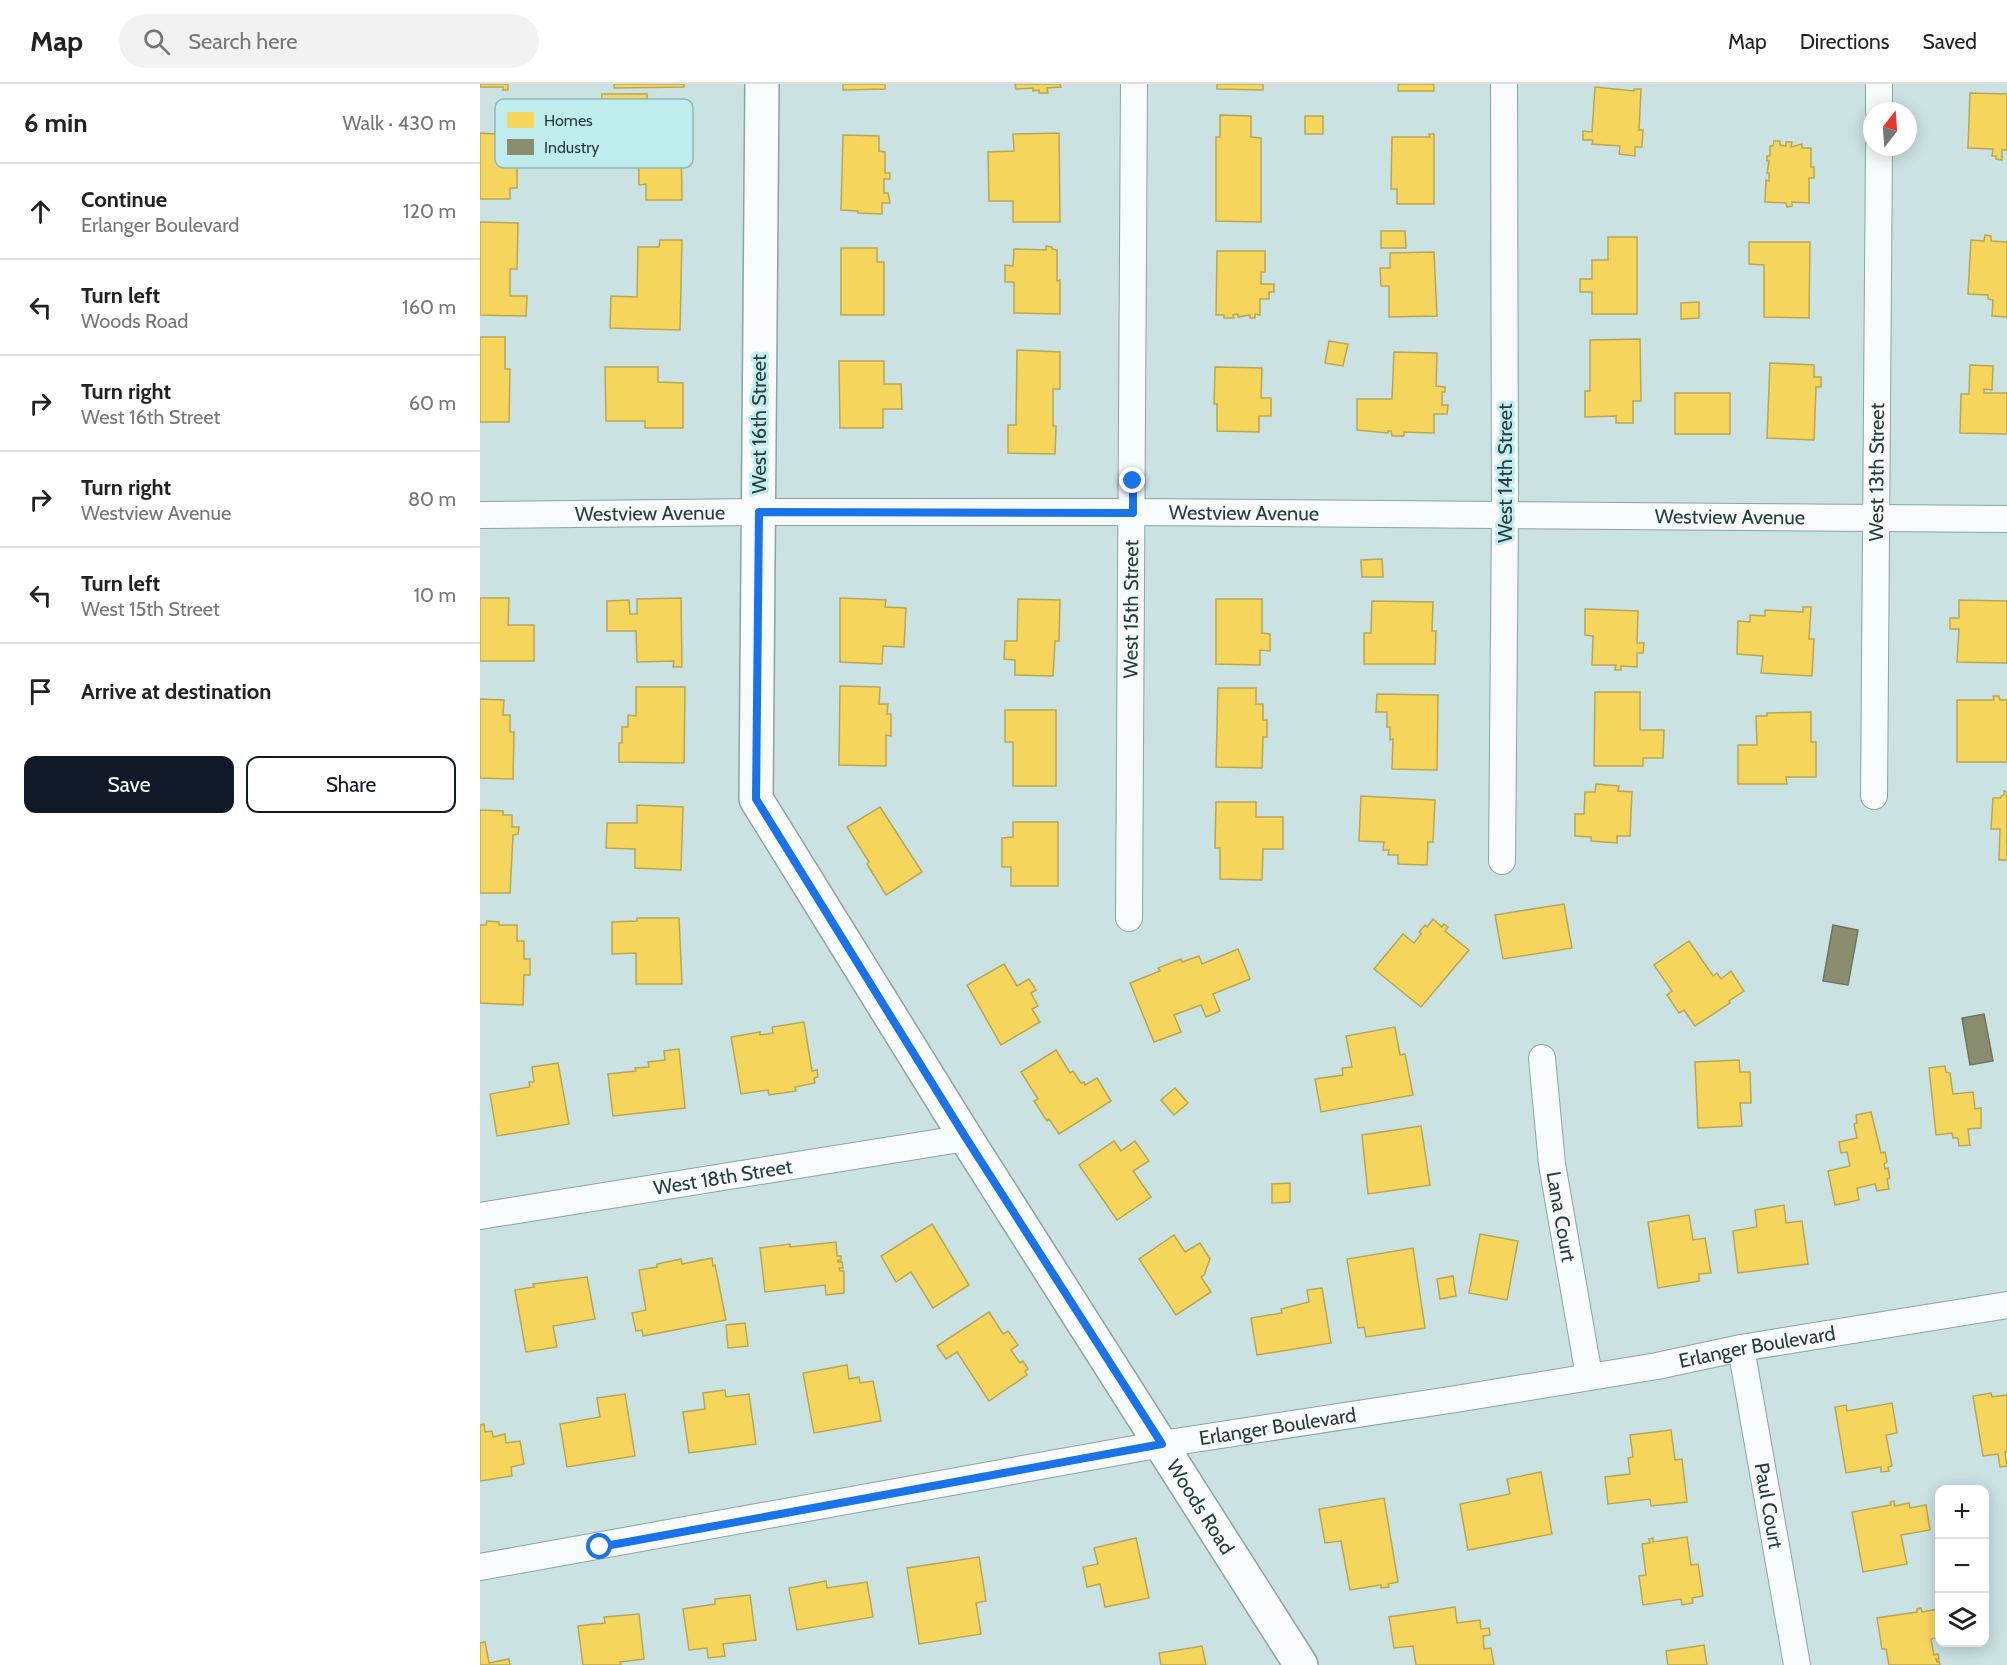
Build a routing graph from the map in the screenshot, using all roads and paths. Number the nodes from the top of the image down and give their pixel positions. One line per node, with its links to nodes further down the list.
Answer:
1 (762, 84): 7 (street, West 16th Street)
2 (1134, 84): 8 (street, West 15th Street)
3 (1504, 84): 10 (street, West 14th Street)
4 (1880, 84): 5 (street)
5 (1879, 102)
6 (1879, 156): 11 (street, West 13th Street)
7 (759, 512): 8 (street, Westview Avenue); 9 (street, Westview Avenue); 14 (street, West 16th Street)
8 (1133, 513): 10 (street, Westview Avenue); 16 (street, West 15th Street)
9 (480, 515)
10 (1505, 516): 11 (street, Westview Avenue); 15 (street, West 14th Street)
11 (1877, 518): 12 (street, Westview Avenue); 13 (street, West 13th Street)
12 (2007, 519)
13 (1874, 796)
14 (756, 799): 18 (street, Woods Road)
15 (1502, 861)
16 (1129, 918)
17 (1542, 1058): 22 (street, Lana Court)
18 (966, 1138): 19 (street, West 18th Street); 23 (street, Woods Road)
19 (480, 1216)
20 (2007, 1305): 21 (street, Erlanger Boulevard)
21 (1741, 1348): 22 (street, Erlanger Boulevard); 26 (street, Paul Court)
22 (1589, 1376): 23 (street, Erlanger Boulevard)
23 (1162, 1444): 24 (street, Erlanger Boulevard); 25 (street, Woods Road)
24 (480, 1568)
25 (1301, 1665)
26 (1797, 1665)

